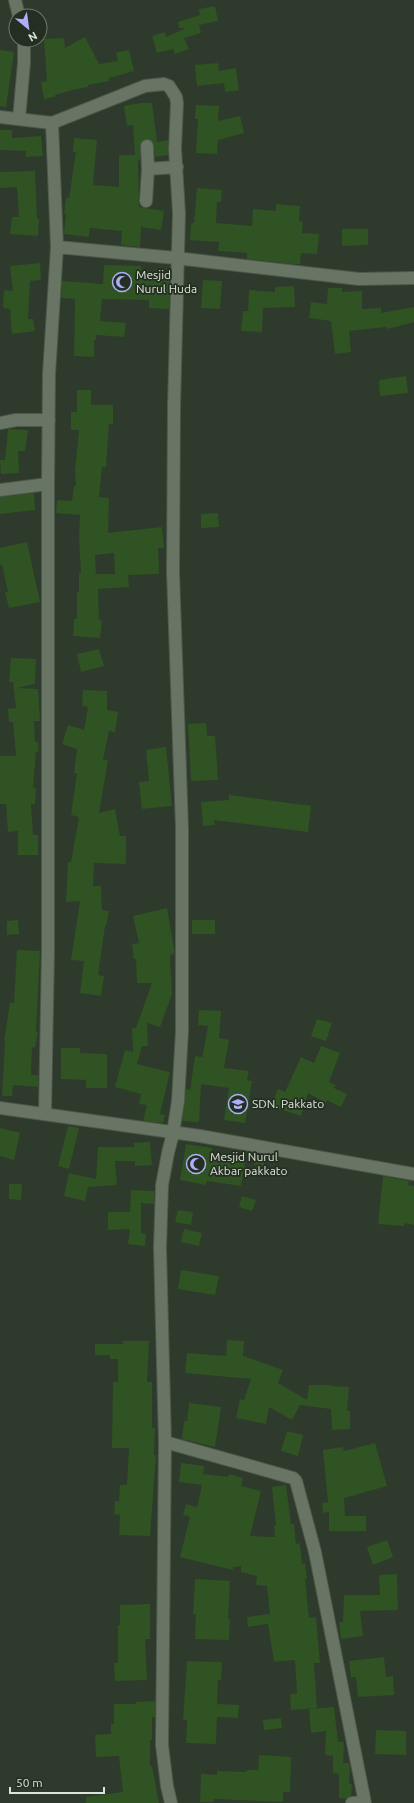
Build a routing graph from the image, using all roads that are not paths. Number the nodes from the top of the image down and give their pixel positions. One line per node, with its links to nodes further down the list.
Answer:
1 (24, 48): 3 (street)
2 (0, 117): 3 (street)
3 (19, 119): 4 (street)
4 (52, 123): 6 (street); 9 (street)
5 (146, 146): 7 (street)
6 (177, 167): 7 (street); 10 (street)
7 (148, 169): 8 (street)
8 (146, 201)
9 (57, 247): 10 (street); 12 (street)
10 (176, 258): 11 (street); 18 (street)
11 (414, 278)
12 (49, 420): 13 (street); 14 (street)
13 (0, 423)
14 (48, 484): 15 (street); 17 (street)
15 (0, 490)
16 (0, 1108): 17 (street)
17 (46, 1114): 18 (street)
18 (174, 1133): 19 (street); 20 (street)
19 (414, 1174)
20 (165, 1442): 21 (street); 22 (street)
21 (364, 1802): 23 (street)
22 (171, 1803)
23 (352, 1803)

